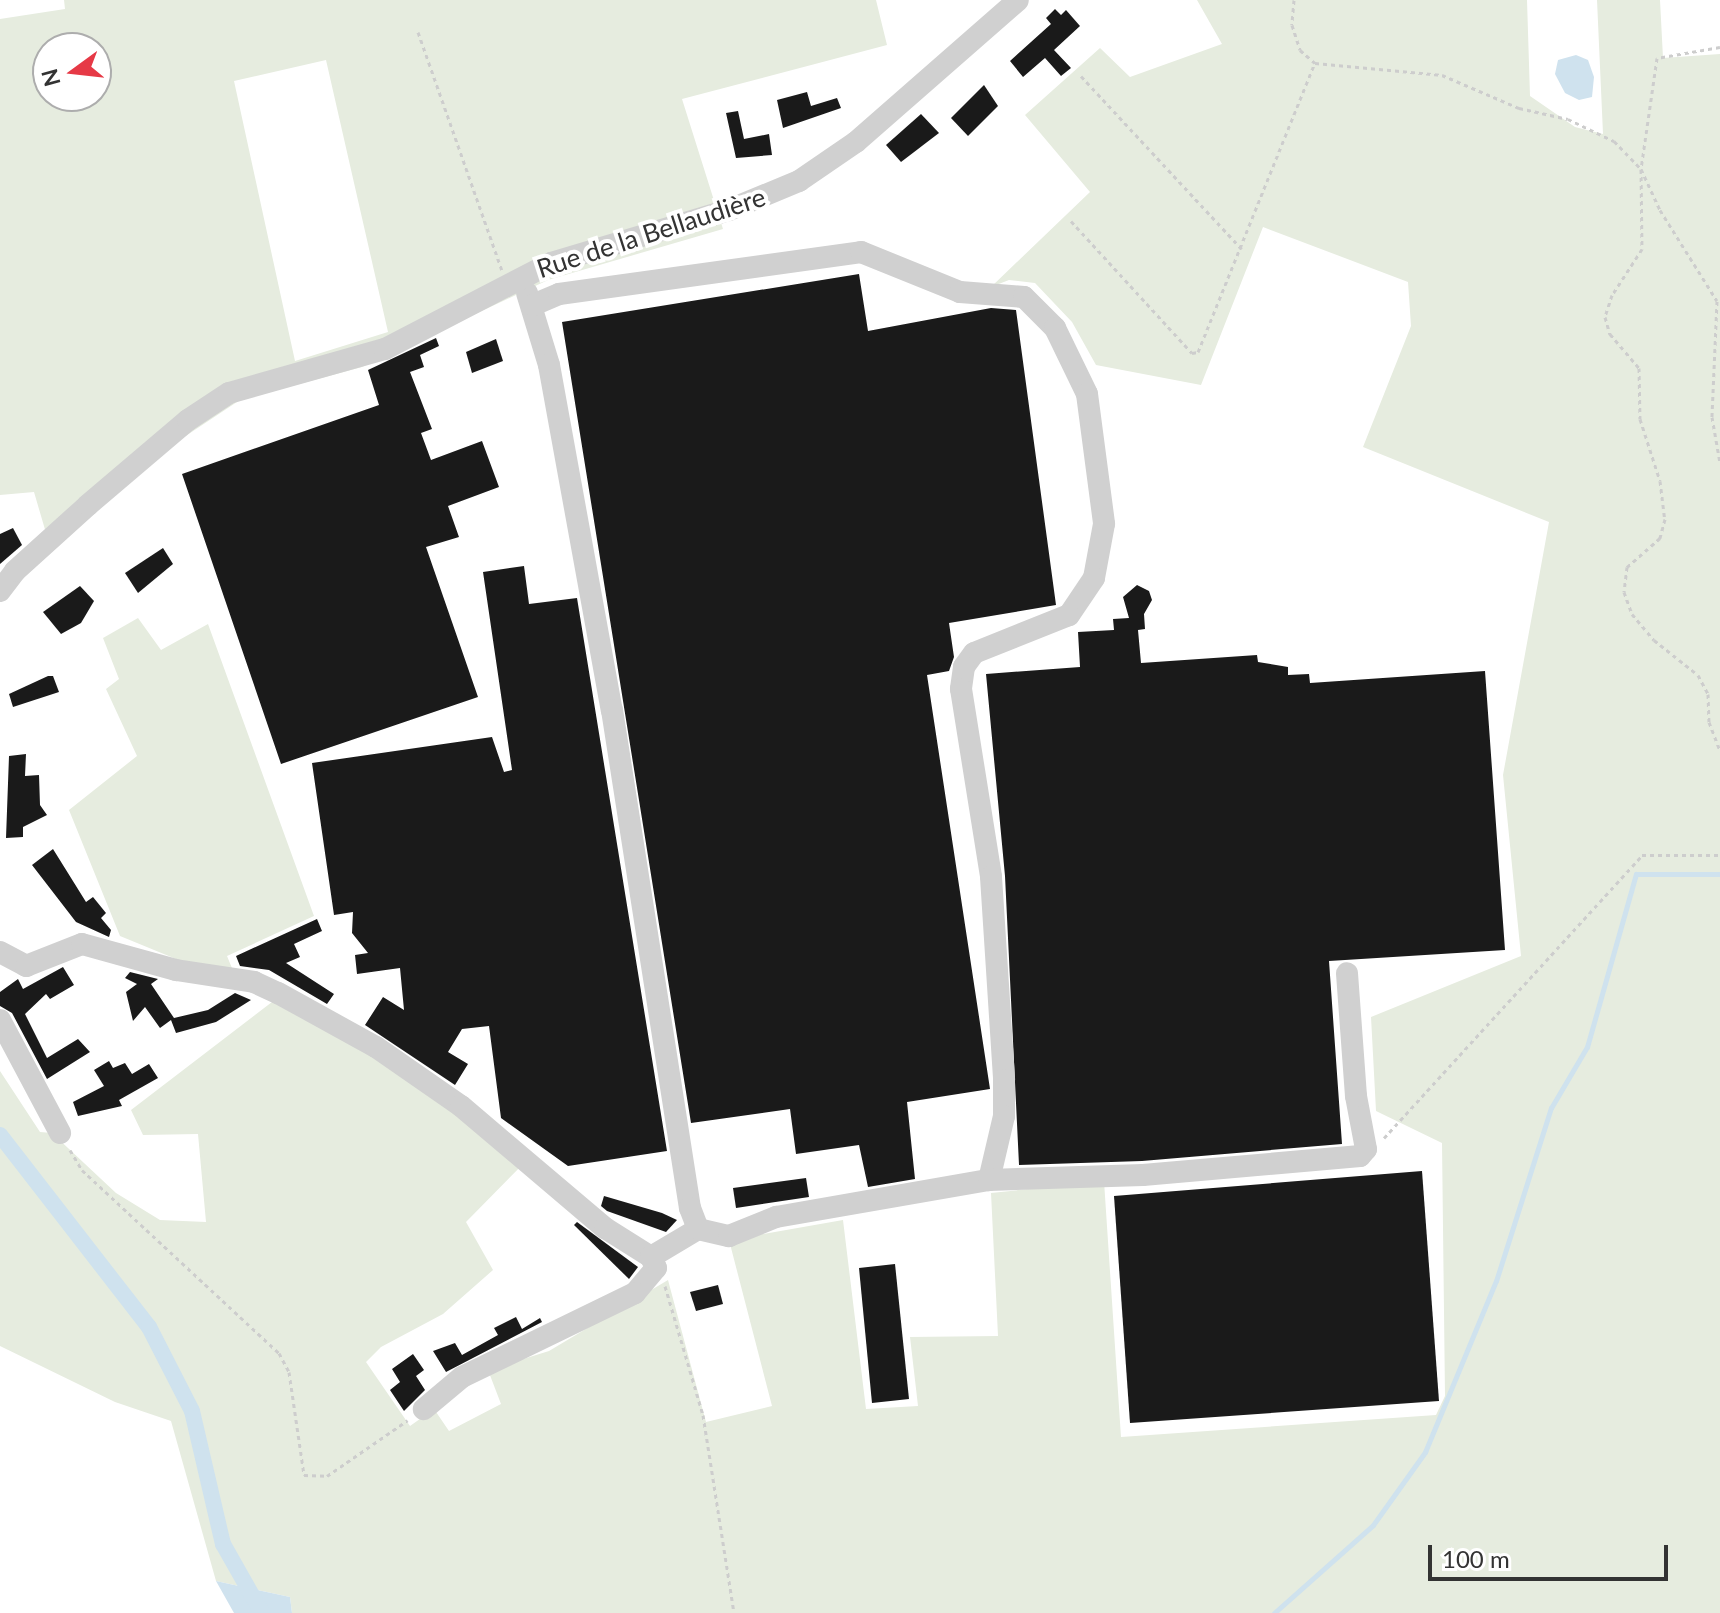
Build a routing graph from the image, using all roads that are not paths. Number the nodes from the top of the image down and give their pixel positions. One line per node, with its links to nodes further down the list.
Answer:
1 (1018, 0): 2 (street, Rue de la Bellaudière)
2 (513, 282): 3 (street); 4 (street, Rue de la Bellaudière)
3 (533, 305): 9 (street); 10 (street)
4 (0, 591)
5 (0, 952): 11 (street)
6 (1347, 973): 9 (street)
7 (0, 1020): 8 (street)
8 (60, 1133)
9 (989, 1180): 10 (street)
10 (698, 1229): 11 (street)
11 (653, 1263): 12 (street)
12 (424, 1409)

